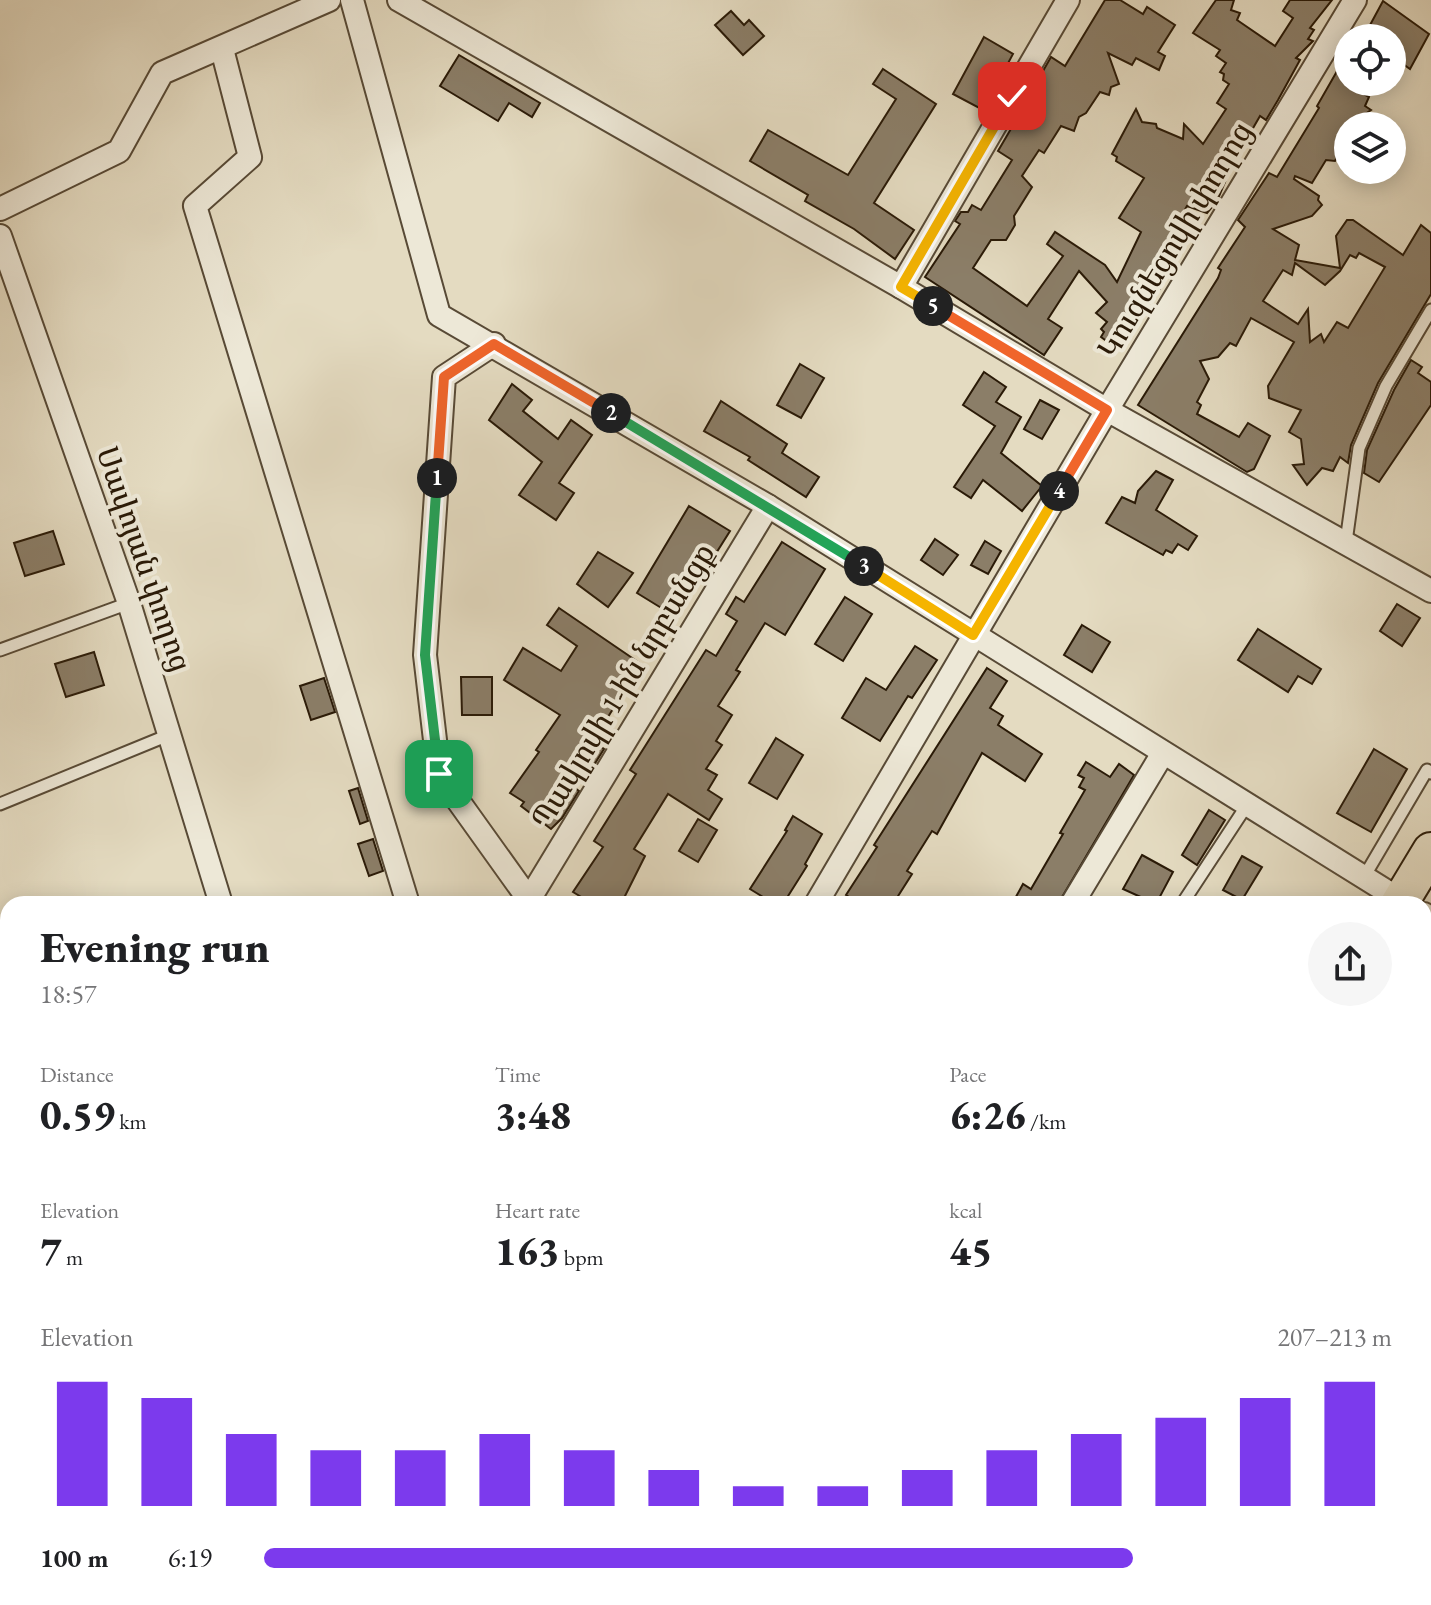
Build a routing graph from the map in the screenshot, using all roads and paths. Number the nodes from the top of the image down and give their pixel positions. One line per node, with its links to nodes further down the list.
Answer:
1 (329, 0): 7 (street)
2 (352, 0): 12 (street)
3 (399, 0): 6 (street)
4 (1068, 0): 10 (street)
5 (1355, 0): 13 (street, Կուզնեցովի փողոց)
6 (433, 8): 10 (street)
7 (222, 49): 8 (street); 28 (street)
8 (0, 209)
9 (1, 241): 17 (street, Սավոյան փողոց)
10 (901, 287): 13 (street)
11 (1431, 310): 15 (lane)
12 (494, 344): 14 (street); 29 (street)
13 (1107, 410): 15 (street); 18 (street, Կուզնեցովի փողոց)
14 (768, 506): 18 (street); 30 (street, Պավլովի 1-ին նրբանցք)
15 (1346, 542): 16 (street)
16 (1431, 591)
17 (129, 603): 19 (lane); 20 (street, Սավոյան փողոց)
18 (973, 635): 21 (street); 31 (street, Կուզնեցովի փողոց)
19 (0, 650)
20 (171, 734): 23 (lane); 27 (street, Սավոյան փողոց)
21 (1163, 753): 24 (street); 32 (street)
22 (1431, 773): 26 (lane)
23 (0, 804)
24 (1247, 805): 26 (street); 33 (lane)
25 (1431, 851): 35 (highway)
26 (1364, 877): 34 (street)
27 (219, 896)
28 (406, 896)
29 (527, 896)
30 (534, 896)
31 (821, 896)
32 (1077, 896)
33 (1187, 896)
34 (1394, 896)
35 (1417, 896)

